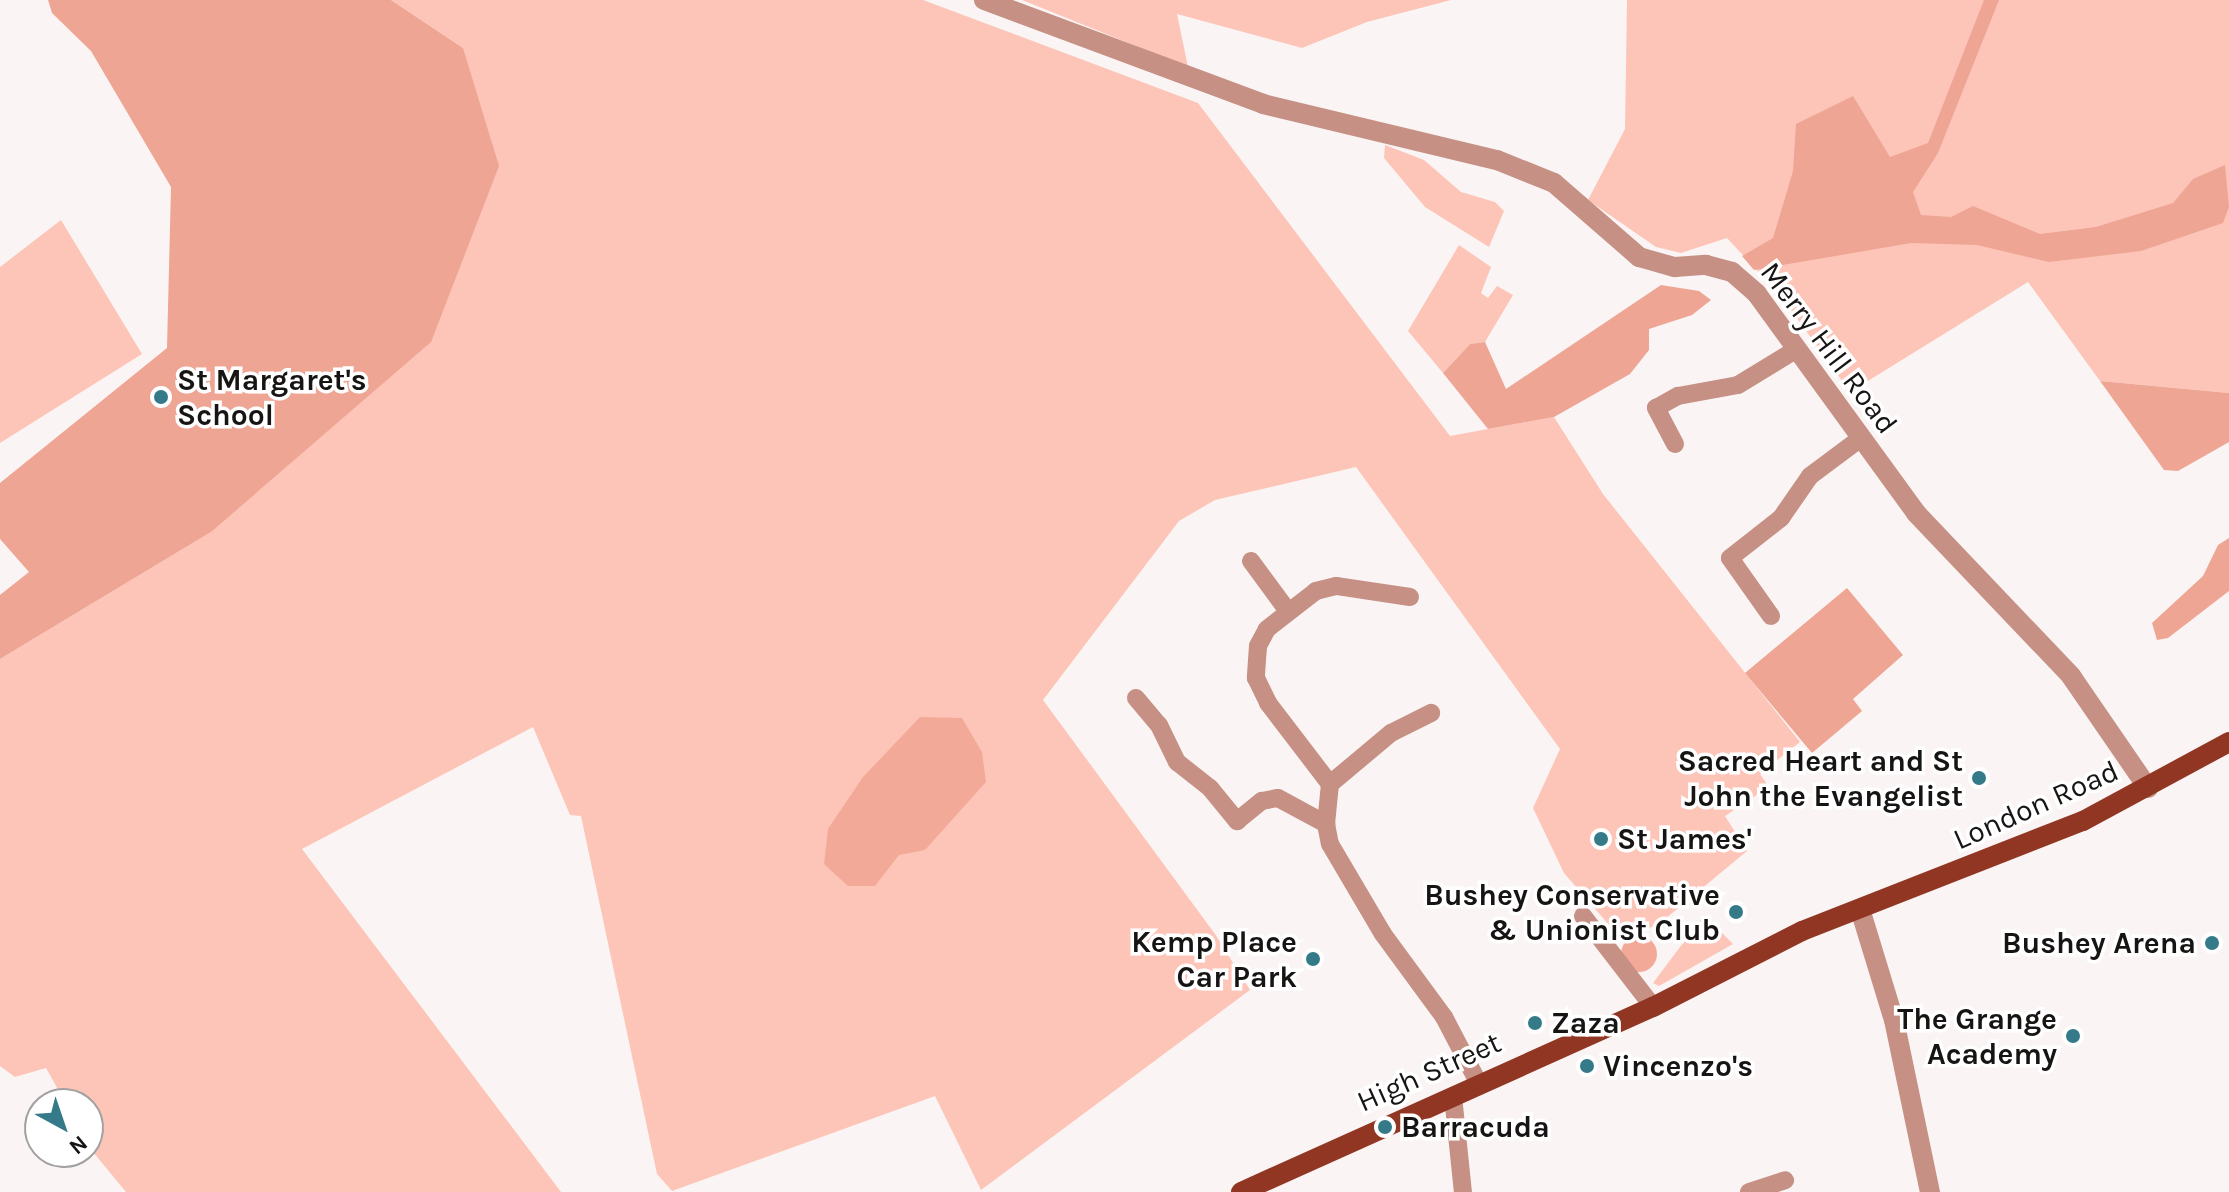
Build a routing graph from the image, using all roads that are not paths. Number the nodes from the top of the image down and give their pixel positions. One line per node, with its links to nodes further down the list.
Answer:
1 (984, 0): 2 (street, Merry Hill Road)
2 (1797, 349): 3 (street, Merry Hill Road); 4 (street)
3 (1861, 438): 8 (street); 13 (street, Merry Hill Road)
4 (1675, 444)
5 (1251, 561): 7 (street)
6 (1410, 597): 7 (street)
7 (1287, 610): 12 (street)
8 (1771, 616)
9 (1136, 698): 14 (street)
10 (1431, 713): 12 (street)
11 (2229, 742): 13 (main road, London Road)
12 (1330, 784): 14 (street)
13 (2148, 788): 15 (main road, London Road)
14 (1326, 824): 18 (street)
15 (1860, 909): 17 (main road, High Street); 24 (street)
16 (1583, 916): 17 (street)
17 (1653, 1007): 18 (main road, High Street)
18 (1479, 1084): 19 (main road, High Street)
19 (1453, 1096): 21 (main road, High Street); 22 (street)
20 (1785, 1180): 23 (street)
21 (1241, 1192)
22 (1463, 1192)
23 (1749, 1192)
24 (1930, 1192)

